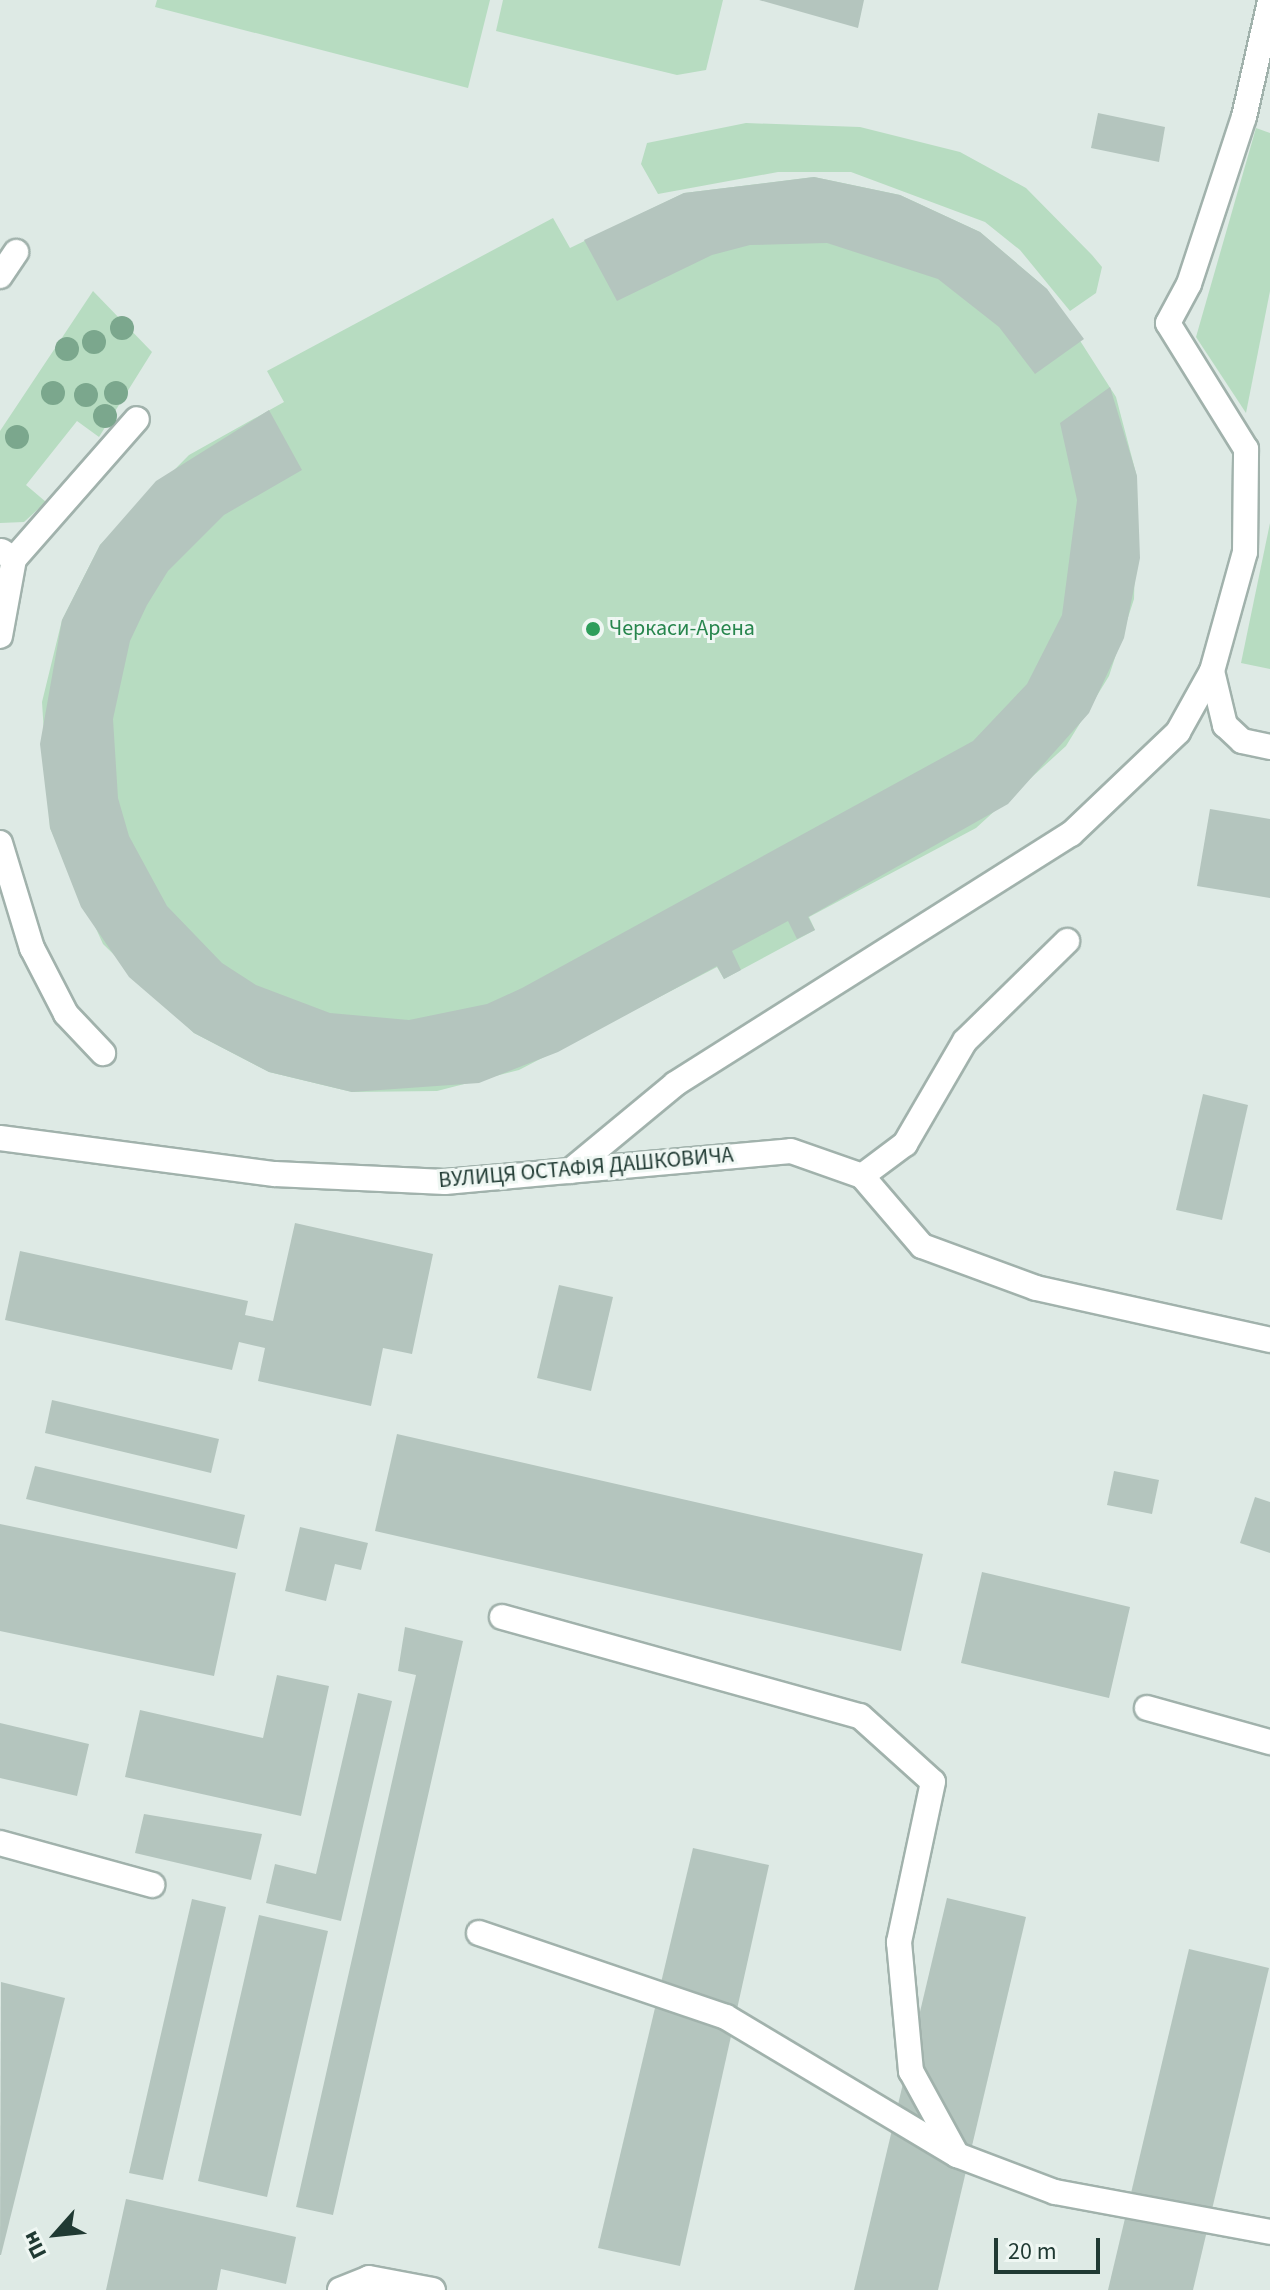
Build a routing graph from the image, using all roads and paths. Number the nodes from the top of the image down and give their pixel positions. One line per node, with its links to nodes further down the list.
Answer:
1 (1270, 2): 7 (street)
2 (16, 252): 3 (street)
3 (0, 276)
4 (137, 419): 5 (street)
5 (7, 554): 6 (street)
6 (0, 636)
7 (1212, 671): 8 (street); 13 (street)
8 (1270, 747)
9 (0, 843): 11 (street)
10 (1067, 941): 14 (street)
11 (103, 1053)
12 (0, 1138): 13 (street, ВУЛИЦЯ ОСТАФІЯ ДАШКОВИЧА)
13 (570, 1171): 14 (street, ВУЛИЦЯ ОСТАФІЯ ДАШКОВИЧА)
14 (862, 1176): 15 (street)
15 (1270, 1340)
16 (502, 1617): 22 (street)
17 (1147, 1708): 18 (street)
18 (1270, 1742)
19 (0, 1843): 20 (street)
20 (152, 1885)
21 (479, 1933): 22 (street)
22 (957, 2155): 23 (street)
23 (1270, 2232)
24 (340, 2290): 25 (street)
25 (433, 2290)

